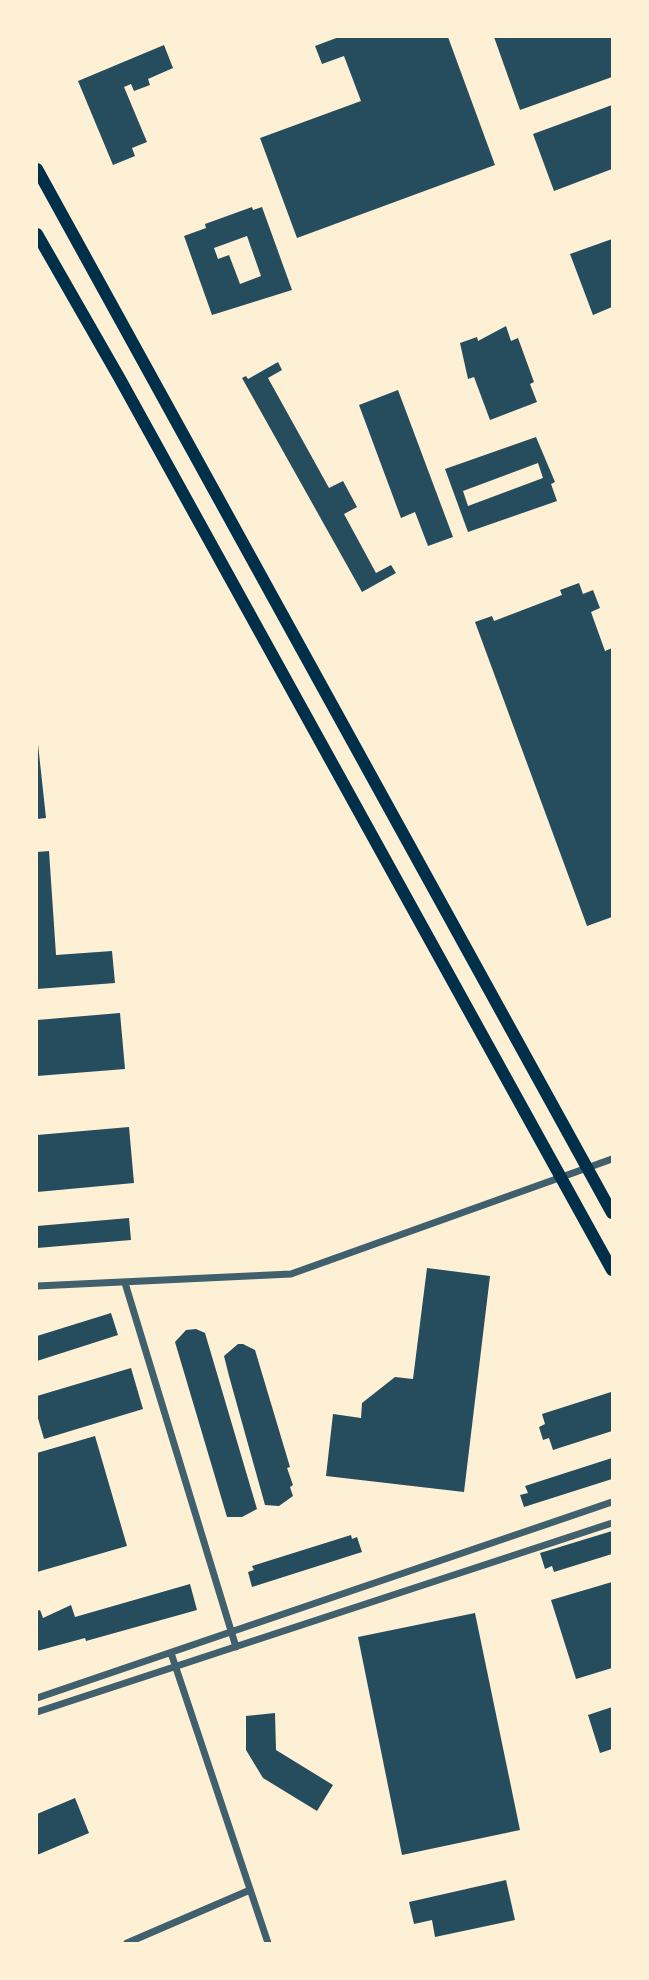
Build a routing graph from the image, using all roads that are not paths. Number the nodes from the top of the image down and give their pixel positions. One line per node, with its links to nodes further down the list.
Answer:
1 (37, 169): 4 (main road)
2 (37, 234): 5 (main road)
3 (612, 1159): 4 (street)
4 (590, 1168): 5 (street); 6 (main road)
5 (563, 1177): 7 (main road); 8 (street)
6 (612, 1213)
7 (612, 1270)
8 (125, 1283): 9 (street); 12 (street)
9 (37, 1286)
10 (612, 1502): 12 (street)
11 (612, 1523): 13 (street)
12 (231, 1632): 13 (street); 14 (street)
13 (236, 1647): 15 (street)
14 (171, 1653): 15 (street); 16 (street)
15 (175, 1667): 17 (street); 18 (street)
16 (37, 1698)
17 (37, 1712)
18 (250, 1890): 19 (street); 20 (street)
19 (127, 1943)
20 (268, 1943)

